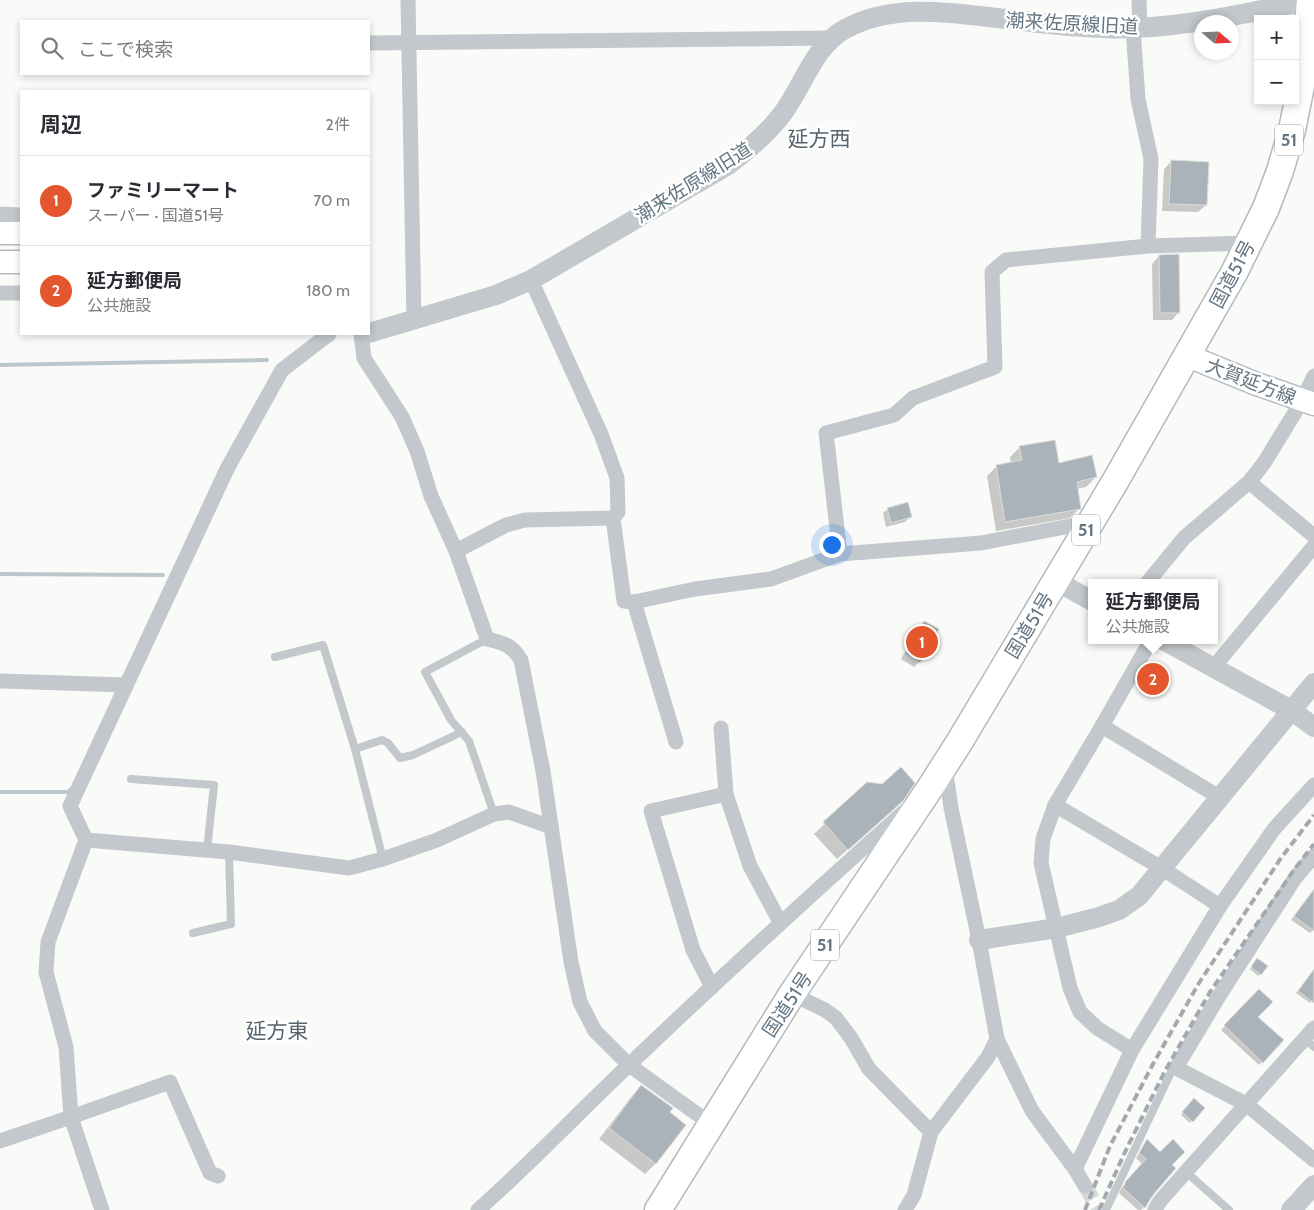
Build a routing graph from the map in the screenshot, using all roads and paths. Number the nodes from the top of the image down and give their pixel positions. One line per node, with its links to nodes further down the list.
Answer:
1 (408, 0): 8 (street)
2 (1138, 0): 5 (street)
3 (1311, 0): 5 (street, 潮来佐原線旧道); 13 (highway, 国道51号 / 51)
4 (934, 6): 5 (street, 潮来佐原線旧道); 6 (street, 潮来佐原線旧道)
5 (1137, 28): 14 (street)
6 (832, 38): 8 (street); 17 (street, 潮来佐原線旧道)
7 (370, 43): 8 (street)
8 (408, 43): 20 (street)
9 (0, 214): 10 (street)
10 (20, 214)
11 (0, 233): 12 (main road)
12 (20, 233)
13 (1249, 243): 14 (street); 24 (highway, 国道51号 / 51)
14 (1148, 246): 33 (street)
15 (0, 262): 16 (main road)
16 (20, 262)
17 (531, 280): 20 (street, 潮来佐原線旧道); 28 (street)
18 (0, 293): 19 (street)
19 (20, 293)
20 (414, 320): 21 (street, 潮来佐原線旧道)
21 (370, 333)
22 (328, 335): 45 (street)
23 (361, 335): 32 (street)
24 (1188, 356): 26 (main road, 大賀延方線); 29 (highway, 国道51号 / 51)
25 (1314, 376): 26 (street)
26 (1308, 402): 27 (street)
27 (1249, 482): 30 (street); 34 (street)
28 (613, 518): 32 (street); 37 (street)
29 (1091, 522): 33 (street); 35 (highway, 国道51号 / 51)
30 (1314, 536)
31 (1314, 546): 42 (street)
32 (456, 551): 38 (street)
33 (840, 554): 37 (street)
34 (1150, 579)
35 (1056, 581): 36 (street); 53 (highway, 国道51号 / 51)
36 (1088, 599)
37 (634, 602): 51 (street)
38 (487, 639): 50 (lane); 61 (street)
39 (1149, 644): 47 (street)
40 (1170, 644): 42 (street)
41 (275, 658): 52 (lane)
42 (1213, 668): 46 (street)
43 (2, 681): 45 (street)
44 (1314, 683): 46 (street)
45 (126, 685): 62 (street)
46 (1291, 710): 48 (street); 58 (street)
47 (1102, 726): 58 (street); 59 (street)
48 (1314, 727)
49 (721, 728): 57 (street)
50 (462, 732): 52 (lane); 60 (lane)
51 (676, 742)
52 (355, 748): 66 (lane)
53 (945, 765): 56 (highway, 国道51号 / 51); 72 (street)
54 (131, 779): 63 (lane)
55 (1314, 785): 68 (street)
56 (930, 788): 69 (street); 74 (highway, 国道51号 / 51)
57 (726, 794): 69 (street); 73 (street)
58 (1219, 797): 67 (street)
59 (1055, 805): 67 (street); 70 (street)
60 (494, 814): 61 (street); 66 (street)
61 (551, 827): 78 (street)
62 (86, 840): 63 (street); 81 (street)
63 (207, 850): 64 (street)
64 (229, 852): 66 (street); 71 (lane)
65 (1314, 856): 79 (street)
66 (383, 859)
67 (1163, 869): 68 (street); 70 (street)
68 (1220, 906): 77 (street)
69 (780, 922): 73 (street)
70 (1057, 928): 72 (street); 77 (street)
71 (192, 933)
72 (979, 940): 76 (street)
73 (712, 987): 78 (street)
74 (792, 994): 82 (highway, 国道51号 / 51); 83 (street)
75 (1311, 1038): 80 (street)
76 (997, 1039): 83 (street); 86 (street)
77 (1132, 1050): 86 (street)
78 (629, 1065): 82 (street); 92 (street)
79 (1176, 1068): 80 (street); 95 (lane)
80 (1246, 1104): 85 (street); 87 (street)
81 (71, 1117): 84 (street); 88 (street); 91 (street)
82 (712, 1124): 93 (highway, 国道51号 / 51)
83 (931, 1132): 94 (street)
84 (0, 1141)
85 (1314, 1160)
86 (1075, 1169): 90 (street)
87 (1186, 1172): 96 (street); 97 (lane)
88 (218, 1176)
89 (1314, 1185): 98 (street)
90 (1085, 1186)
91 (102, 1210)
92 (478, 1210)
93 (658, 1210)
94 (905, 1210)
95 (1106, 1210)
96 (1154, 1210)
97 (1229, 1210)
98 (1291, 1210)

